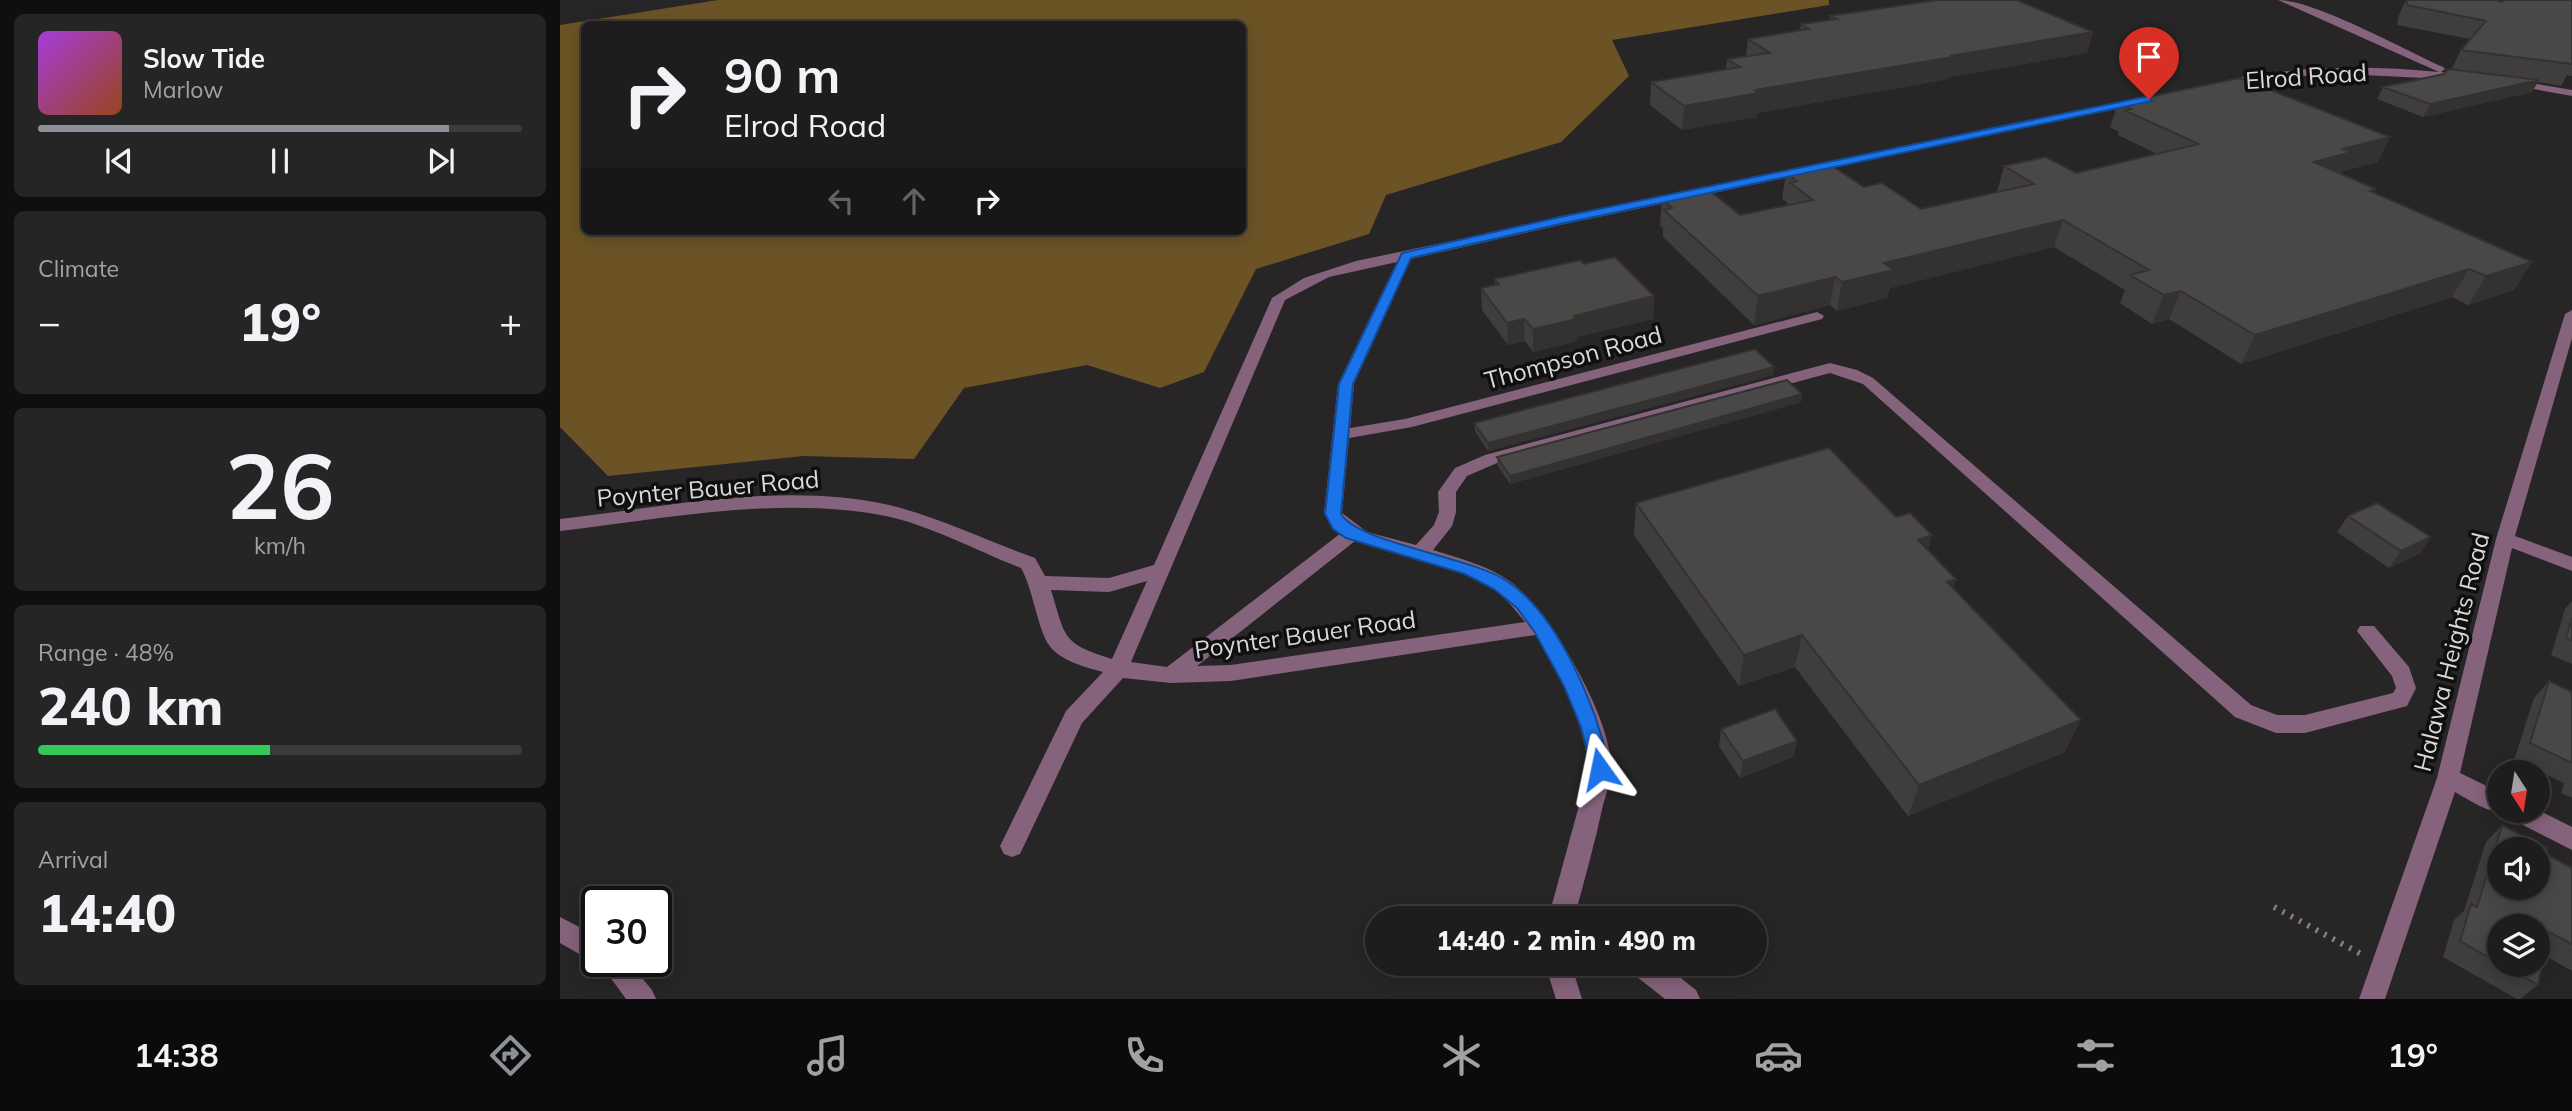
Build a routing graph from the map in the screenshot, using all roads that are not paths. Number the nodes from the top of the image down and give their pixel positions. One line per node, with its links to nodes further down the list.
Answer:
1 (2282, 0): 3 (street)
2 (2309, 0): 3 (street)
3 (2318, 13): 4 (street)
4 (2454, 76): 5 (street); 6 (street, Elrod Road)
5 (2479, 80)
6 (2209, 87)
7 (2572, 93): 9 (street)
8 (2149, 99): 10 (street)
9 (2572, 101)
10 (1406, 256): 13 (street); 19 (street)
11 (2572, 314): 16 (street, Halawa Heights Road)
12 (1817, 316): 13 (street, Thompson Road)
13 (1340, 434): 15 (street)
14 (560, 525): 20 (street, Poynter Bauer Road)
15 (1352, 534): 17 (street); 24 (street)
16 (2505, 539): 18 (street); 25 (street, Halawa Heights Road)
17 (1420, 552): 21 (street); 22 (street)
18 (2572, 564)
19 (1161, 570): 20 (street); 23 (street)
20 (1039, 583): 23 (street, Poynter Bauer Road)
21 (1541, 627): 24 (street, Poynter Bauer Road); 30 (street)
22 (2367, 631)
23 (1118, 669): 24 (street, Poynter Bauer Road); 29 (street)
24 (1171, 675)
25 (2448, 778): 26 (street); 39 (street, Halawa Heights Road)
26 (2487, 797)
27 (2541, 823): 28 (street)
28 (2572, 839)
29 (1012, 846)
30 (1564, 906)
31 (560, 929): 32 (street)
32 (581, 941)
33 (1562, 976): 37 (street)
34 (1656, 976): 38 (street)
35 (625, 977): 36 (street)
36 (643, 999)
37 (1569, 999)
38 (1686, 999)
39 (2372, 999)

